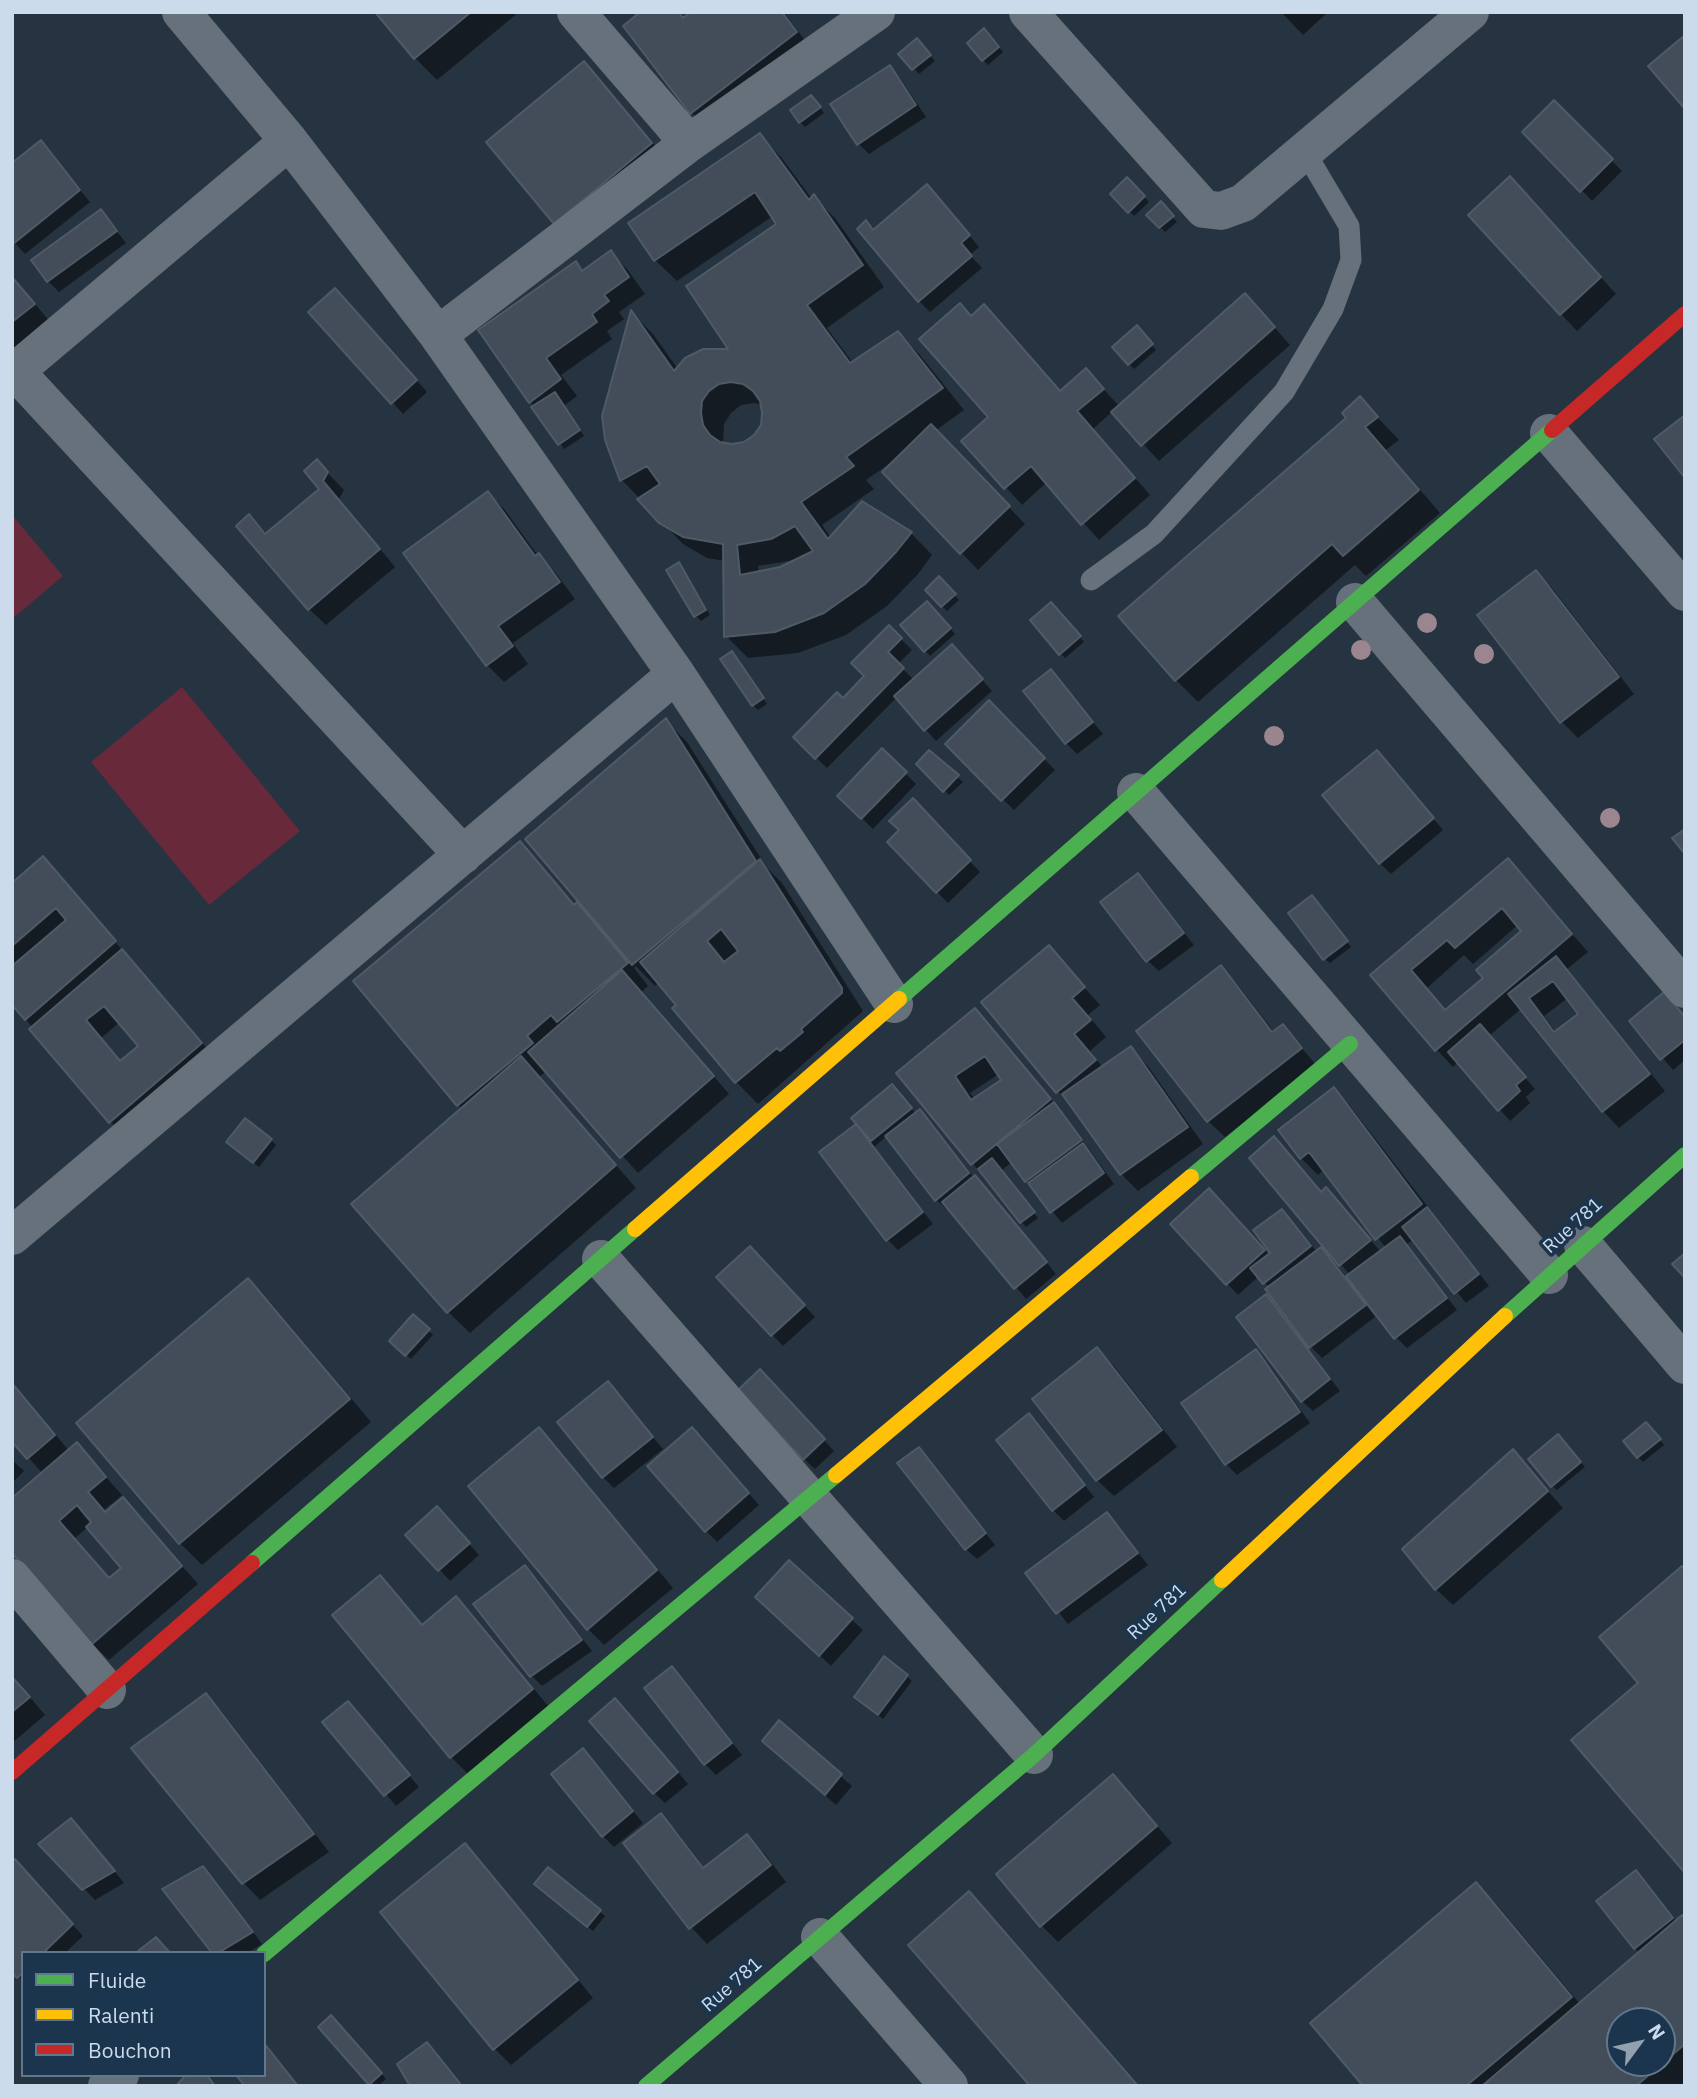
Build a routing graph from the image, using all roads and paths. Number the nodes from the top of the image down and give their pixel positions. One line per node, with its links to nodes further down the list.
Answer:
1 (181, 12): 6 (street)
2 (576, 12): 7 (street)
3 (876, 12): 7 (street)
4 (1028, 12): 8 (street)
5 (1469, 12): 8 (street)
6 (289, 141): 10 (street); 11 (street)
7 (689, 143): 10 (street)
8 (1304, 150): 13 (lane)
9 (1685, 314): 12 (street)
10 (438, 335): 16 (street)
11 (14, 373): 18 (street)
12 (1549, 433): 14 (street); 15 (street)
13 (1090, 580)
14 (1685, 592)
15 (1355, 602): 17 (street); 19 (street)
16 (676, 674): 18 (street); 20 (street)
17 (1136, 792): 20 (street); 21 (street)
18 (463, 855): 23 (street)
19 (1685, 989)
20 (894, 1004): 25 (street)
21 (1350, 1044): 26 (street); 28 (street)
22 (1685, 1155): 24 (street, Rue 781)
23 (12, 1236)
24 (1583, 1245): 26 (street, Rue 781); 27 (street)
25 (601, 1259): 28 (street); 30 (street)
26 (1549, 1275): 31 (street, Rue 781)
27 (1685, 1365)
28 (808, 1498): 31 (street); 34 (street)
29 (12, 1578): 30 (street)
30 (107, 1690): 32 (street)
31 (1034, 1755): 33 (street, Rue 781)
32 (12, 1772)
33 (820, 1937): 35 (street, Rue 781); 36 (street)
34 (266, 1952)
35 (646, 2086)
36 (949, 2086)

